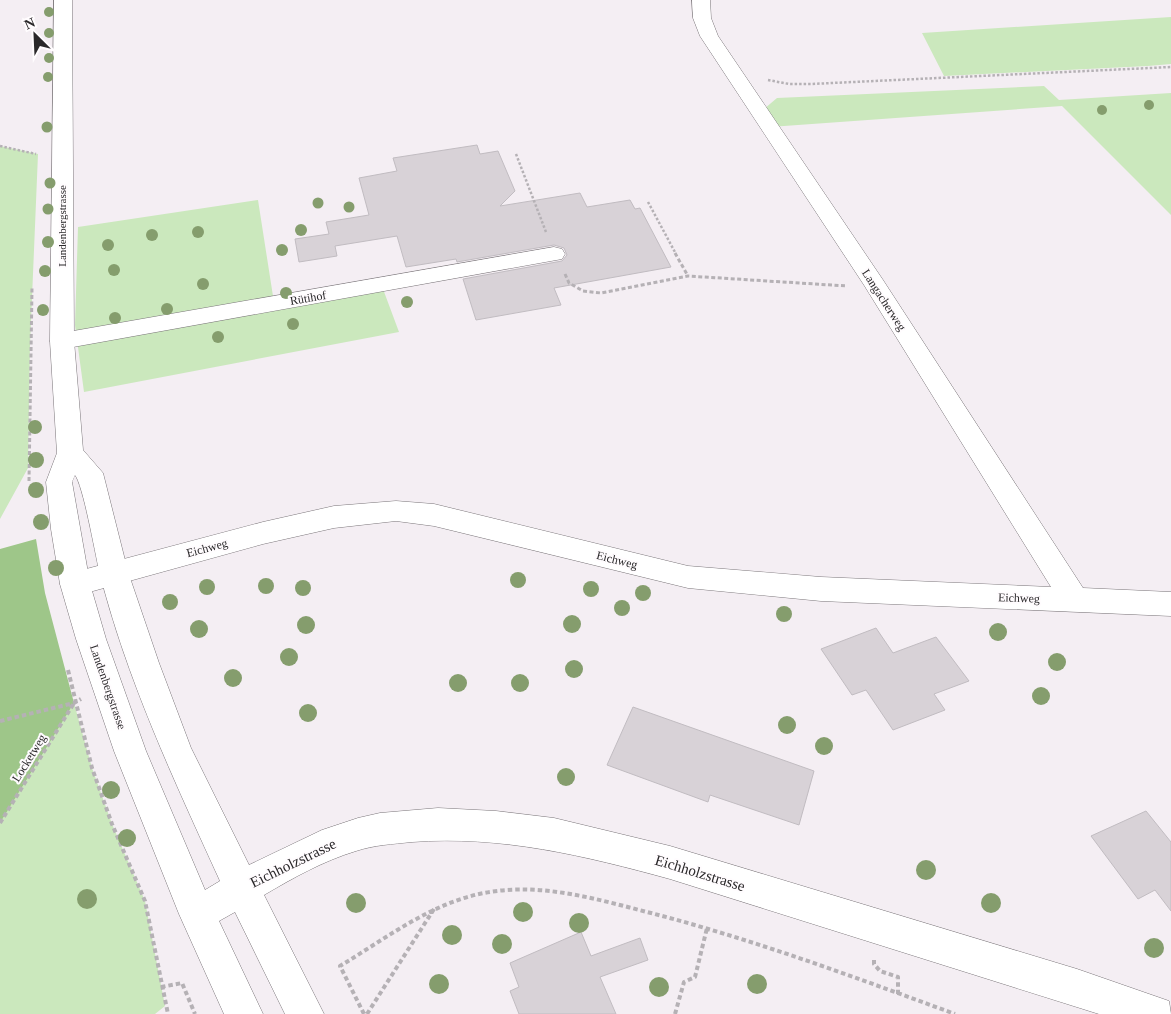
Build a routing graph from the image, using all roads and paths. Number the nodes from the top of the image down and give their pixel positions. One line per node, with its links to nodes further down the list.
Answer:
1 (63, 0): 7 (street, Landenbergstrasse)
2 (701, 0): 11 (street, Langacherweg)
3 (1171, 67): 4 (path)
4 (761, 76)
5 (0, 146): 7 (path)
6 (516, 154): 9 (path)
7 (62, 156): 12 (street, Landenbergstrasse)
8 (648, 202): 10 (path)
9 (554, 254): 10 (path); 12 (street, Rütihof)
10 (688, 276): 11 (path)
11 (875, 285): 16 (street, Langacherweg)
12 (62, 341): 13 (street, Landenbergstrasse)
13 (70, 453): 14 (street); 15 (street, Landenbergstrasse)
14 (114, 572): 15 (street, Eichweg); 16 (street, Eichweg); 22 (street)
15 (75, 584): 18 (street, Landenbergstrasse)
16 (1075, 600): 17 (street, Eichweg)
17 (1171, 604)
18 (106, 683): 19 (path); 24 (street, Landenbergstrasse)
19 (74, 703): 20 (path); 21 (path, Locketweg)
20 (0, 721)
21 (0, 823)
22 (242, 889): 24 (street, Eichholzstrasse); 31 (street); 35 (street, Eichholzstrasse)
23 (434, 909): 25 (path); 32 (path); 32 (path)
24 (197, 914): 30 (street, Landenbergstrasse)
25 (707, 928): 28 (path); 33 (path)
26 (880, 971): 28 (path)
27 (161, 987): 29 (path)
28 (898, 994): 34 (path)
29 (195, 1014)
30 (244, 1014)
31 (305, 1014)
32 (366, 1014)
33 (675, 1014)
34 (955, 1014)
35 (1156, 1014)

